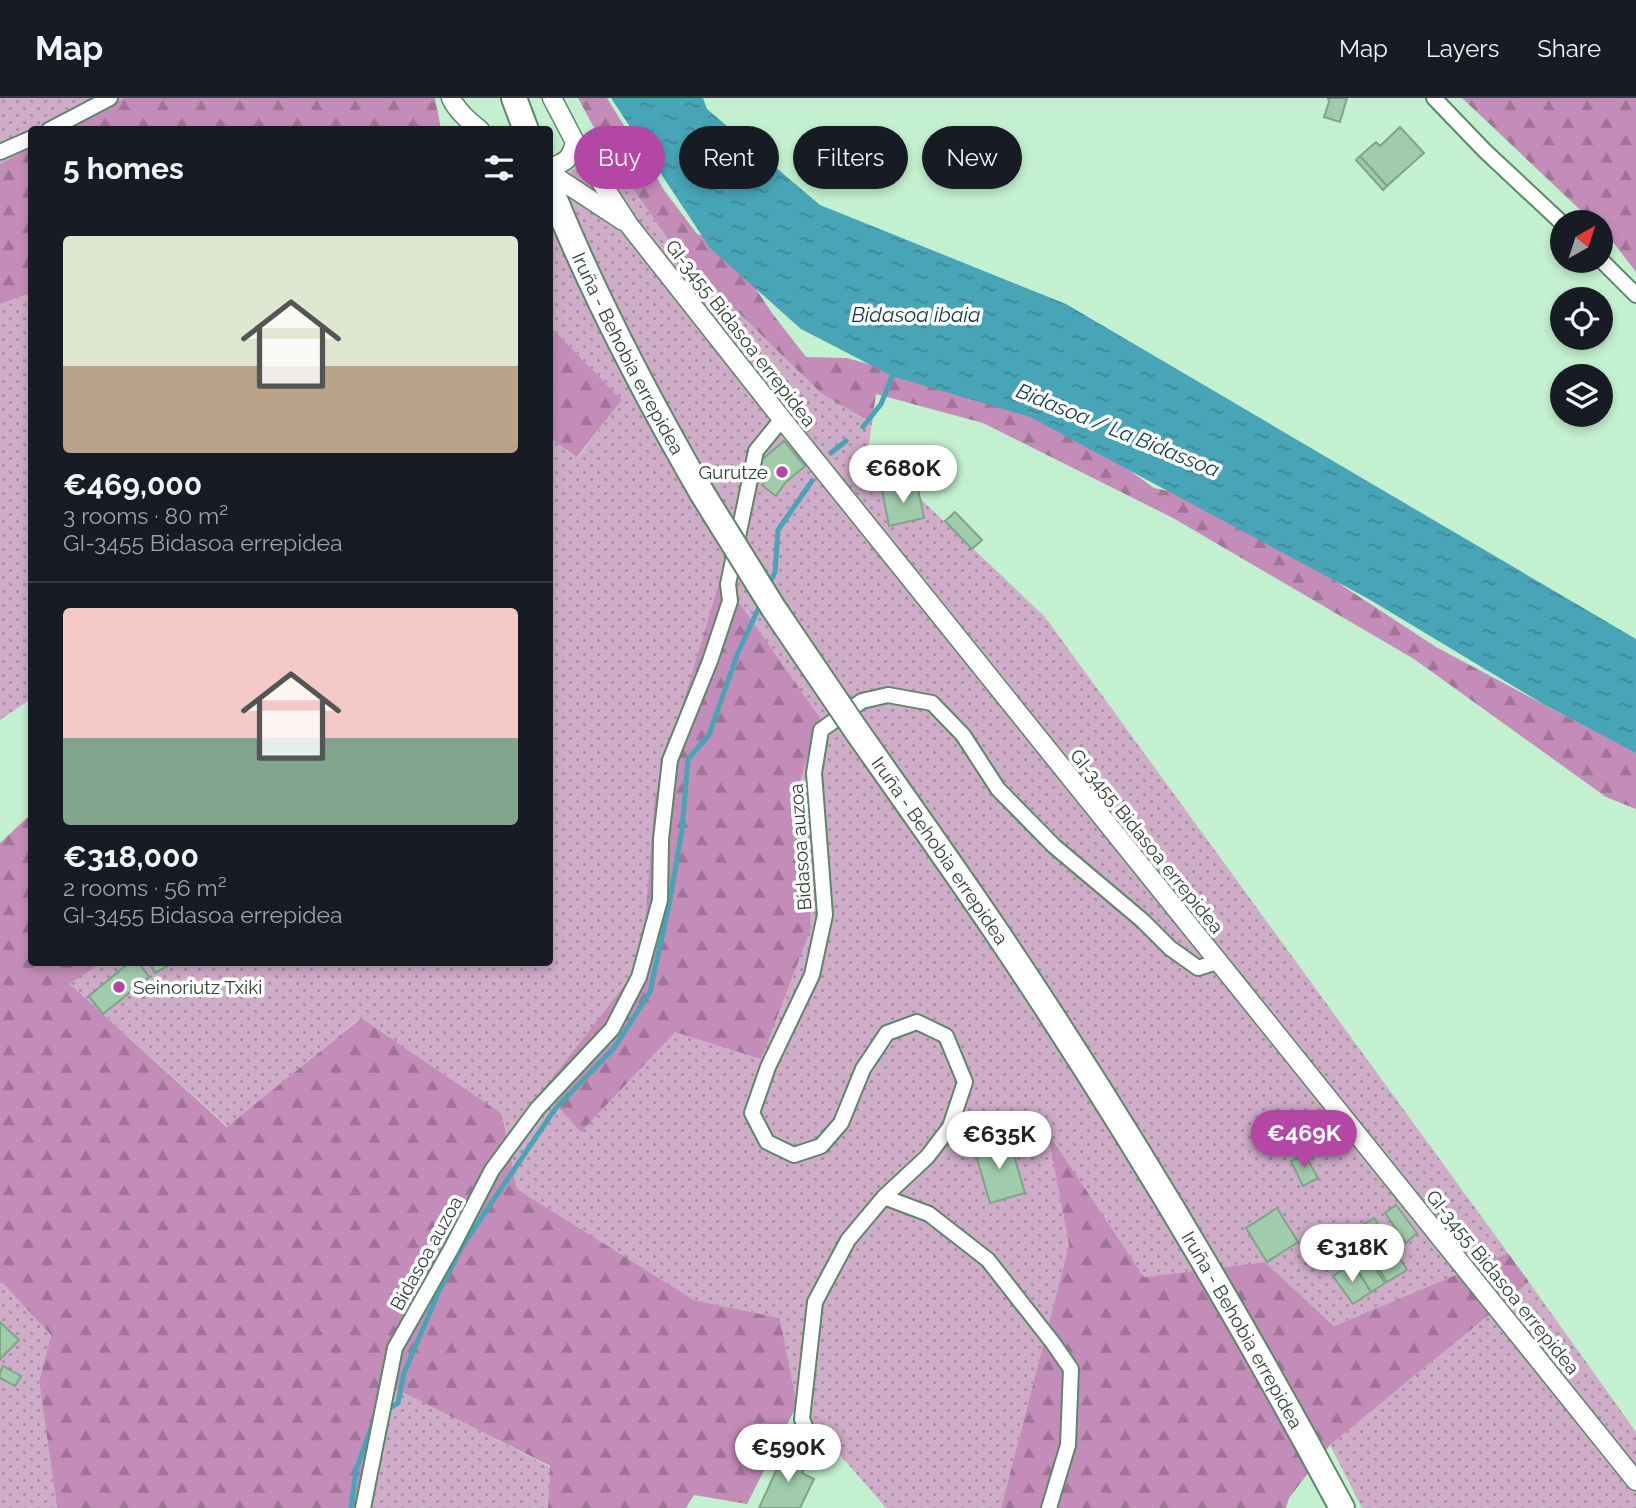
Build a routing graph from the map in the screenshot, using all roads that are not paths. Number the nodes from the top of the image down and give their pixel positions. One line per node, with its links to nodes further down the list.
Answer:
1 (110, 98): 7 (street)
2 (451, 98): 8 (street)
3 (514, 98): 6 (highway)
4 (552, 98): 10 (street)
5 (1434, 98): 17 (street)
6 (524, 125)
7 (57, 126)
8 (476, 126)
9 (28, 140): 12 (street)
10 (574, 140)
11 (574, 145): 13 (street)
12 (0, 152)
13 (553, 168)
14 (553, 172): 18 (street)
15 (606, 189): 18 (street)
16 (553, 195): 28 (highway, Iruña - Behobia errepidea, bridge)
17 (1550, 212)
18 (629, 225): 21 (street, GI-3455 Bidasoa errepidea)
19 (1614, 273): 20 (street)
20 (1636, 295)
21 (782, 419): 22 (street, GI-3455 Bidasoa errepidea); 26 (street, Bidasoa auzoa)
22 (1217, 962): 23 (street, Bidasoa auzoa); 25 (street, GI-3455 Bidasoa errepidea)
23 (884, 1197): 24 (street, Bidasoa auzoa); 27 (street)
24 (813, 1446)
25 (1636, 1481)
26 (363, 1508)
27 (1049, 1508)
28 (1342, 1508)

